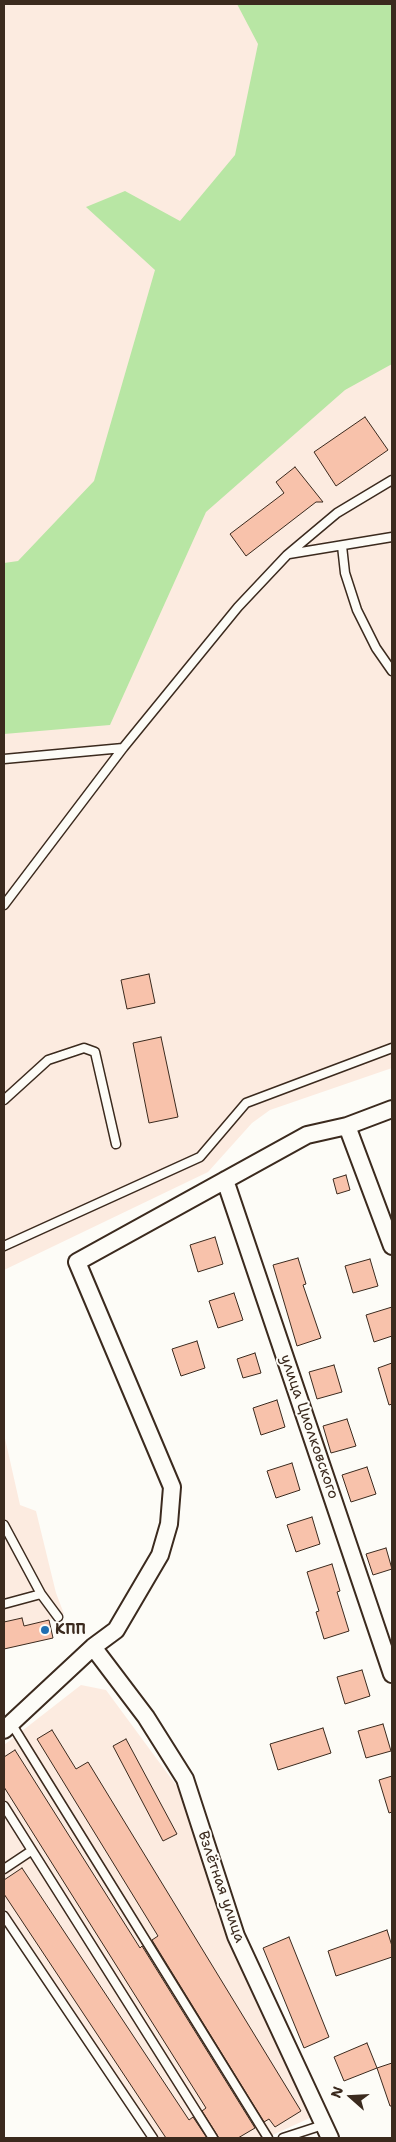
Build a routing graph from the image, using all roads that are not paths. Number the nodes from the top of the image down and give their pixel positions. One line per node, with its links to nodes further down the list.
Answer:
1 (392, 480): 4 (lane)
2 (392, 537): 3 (lane)
3 (342, 546): 4 (lane); 5 (lane)
4 (287, 555): 6 (lane)
5 (392, 672)
6 (123, 748): 7 (lane); 8 (lane)
7 (4, 759)
8 (4, 906)
9 (392, 1048): 15 (lane)
10 (4, 1100): 13 (lane)
11 (392, 1109): 12 (street)
12 (347, 1126): 14 (street); 16 (street)
13 (116, 1144)
14 (225, 1180): 21 (street); 22 (street, улица Циолковского)
15 (4, 1246)
16 (392, 1246)
17 (4, 1525): 18 (lane)
18 (41, 1594): 19 (lane); 20 (lane)
19 (4, 1604)
20 (58, 1617)
21 (93, 1647): 23 (street); 28 (street, Взлётная улица)
22 (392, 1674)
23 (8, 1727): 31 (lane)
24 (4, 1806): 25 (lane)
25 (31, 1851): 26 (lane); 30 (lane)
26 (4, 1869)
27 (4, 1916): 29 (lane)
28 (326, 2132): 32 (lane)
29 (153, 2138)
30 (212, 2138)
31 (268, 2138)
32 (283, 2138)

